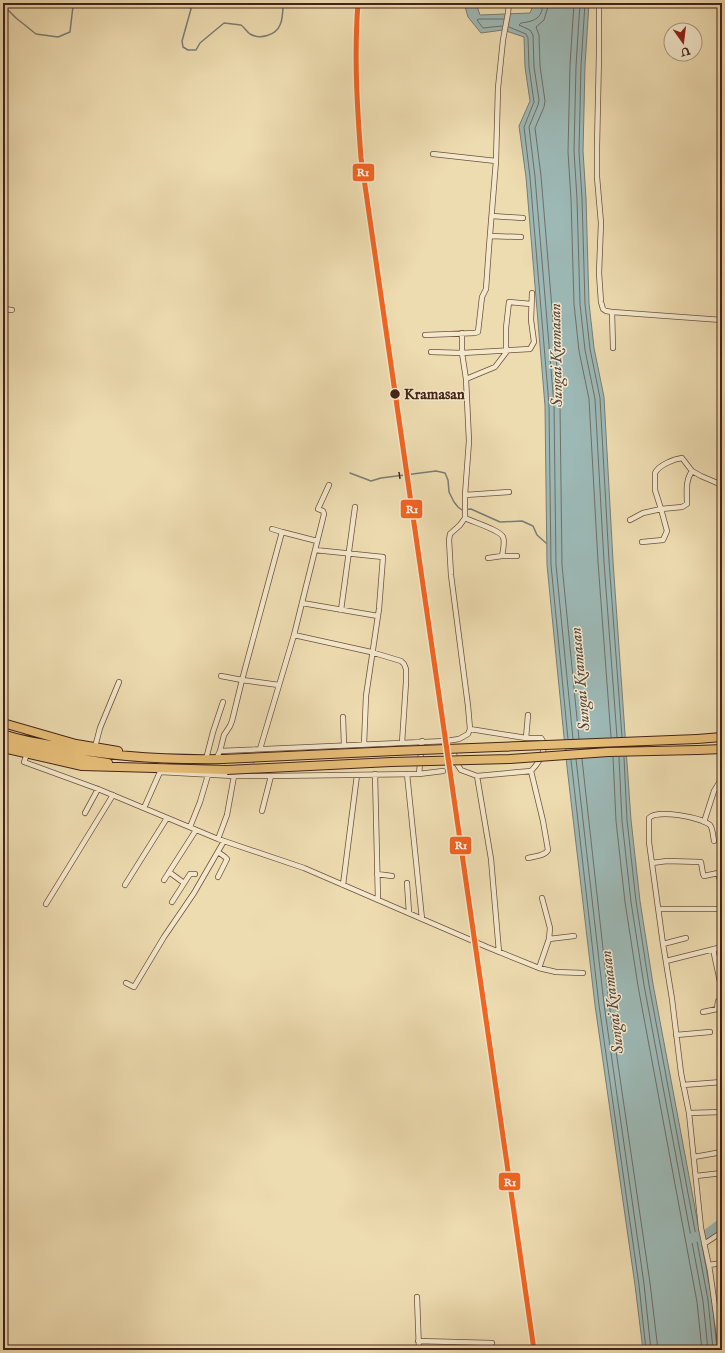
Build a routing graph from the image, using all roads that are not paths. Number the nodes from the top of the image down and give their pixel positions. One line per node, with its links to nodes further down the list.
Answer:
1 (508, 3): 4 (street)
2 (599, 3): 13 (street)
3 (433, 154): 4 (street)
4 (496, 161): 5 (street)
5 (492, 216): 6 (street); 7 (street)
6 (523, 218)
7 (490, 236): 8 (street); 15 (street)
8 (521, 237)
9 (532, 293): 10 (street)
10 (531, 304): 18 (street); 18 (street)
11 (3, 310): 12 (street)
12 (12, 310)
13 (612, 312): 14 (street); 17 (street)
14 (722, 320)
15 (462, 333): 16 (street); 20 (street)
16 (425, 335)
17 (613, 348)
18 (507, 351): 20 (street); 21 (street)
19 (431, 352): 20 (street)
20 (462, 353): 21 (street)
21 (466, 379): 26 (street)
22 (692, 471): 23 (street); 28 (street); 28 (street)
23 (722, 484)
24 (329, 485): 33 (street)
25 (508, 492): 26 (street)
26 (465, 495): 29 (street)
27 (355, 507): 36 (street)
28 (661, 509): 30 (street); 34 (street)
29 (466, 516): 37 (street); 53 (street)
30 (630, 520)
31 (272, 529): 32 (street)
32 (282, 532): 33 (street); 46 (street)
33 (317, 541): 35 (street)
34 (642, 542)
35 (315, 550): 36 (street); 40 (street)
36 (349, 554): 41 (street); 42 (street)
37 (502, 556): 38 (street); 39 (street)
38 (517, 556)
39 (488, 558)
40 (302, 603): 41 (street); 43 (street)
41 (341, 610): 42 (street)
42 (378, 616): 44 (street)
43 (294, 635): 44 (street); 48 (street)
44 (371, 652): 60 (street); 61 (street)
45 (221, 676): 46 (street)
46 (242, 680): 48 (street); 68 (street)
47 (119, 682): 67 (street)
48 (279, 685): 64 (street)
49 (222, 702): 69 (street)
50 (528, 715): 56 (street)
51 (343, 717): 62 (street)
52 (3, 723): 67 (highway)
53 (470, 729): 56 (street); 57 (street)
54 (3, 734): 67 (highway)
55 (722, 737): 68 (highway, bridge)
56 (526, 738): 72 (street)
57 (450, 740): 59 (street); 80 (street)
58 (3, 741): 67 (highway)
59 (422, 741): 60 (street); 76 (street)
60 (402, 743): 61 (street)
61 (364, 744): 62 (street)
62 (344, 745): 64 (street)
63 (3, 748): 66 (highway)
64 (260, 749): 68 (street)
65 (722, 749): 70 (highway, bridge)
66 (27, 754): 70 (highway); 82 (street)
67 (91, 754): 69 (highway); 70 (highway)
68 (220, 756): 69 (highway)
69 (206, 759)
70 (158, 770): 77 (street); 84 (street)
71 (443, 771): 76 (street)
72 (531, 771): 80 (street); 95 (street)
73 (357, 774): 74 (street); 79 (street); 107 (street)
74 (375, 774): 75 (street); 100 (street)
75 (407, 774): 76 (street); 116 (street)
76 (419, 774)
77 (208, 775): 78 (street); 89 (street)
78 (234, 776): 79 (street); 91 (street)
79 (271, 776): 85 (street)
80 (477, 776): 123 (street)
81 (722, 778): 88 (street)
82 (98, 789): 83 (street); 86 (street)
83 (113, 795): 84 (street); 112 (street)
84 (144, 808): 87 (street)
85 (262, 810)
86 (86, 812)
87 (167, 818): 89 (street); 106 (street)
88 (704, 822): 93 (street); 96 (street)
89 (190, 827): 90 (street)
90 (196, 830): 91 (street); 97 (street)
91 (218, 839): 92 (street)
92 (224, 841): 94 (street); 107 (street)
93 (714, 841)
94 (218, 852): 102 (street); 127 (street)
95 (528, 858)
96 (652, 863): 98 (street); 113 (street)
97 (169, 872): 103 (street); 104 (street)
98 (720, 873): 108 (street)
99 (195, 874): 104 (street)
100 (377, 874): 101 (street); 110 (street)
101 (392, 876)
102 (218, 877)
103 (164, 880)
104 (184, 883): 111 (street)
105 (406, 883): 115 (street)
106 (125, 885)
107 (343, 885): 110 (street)
108 (722, 887)
109 (542, 898): 118 (street)
110 (378, 900): 115 (street)
111 (172, 902)
112 (46, 904)
113 (659, 909): 114 (street); 120 (street)
114 (722, 909)
115 (408, 913): 116 (street)
116 (422, 919): 123 (street)
117 (574, 936): 118 (street)
118 (549, 938): 125 (street)
119 (686, 938): 120 (street)
120 (663, 944): 124 (street)
121 (722, 946): 122 (street)
122 (713, 949): 124 (street); 128 (street)
123 (499, 952): 125 (street)
124 (666, 960): 132 (street)
125 (539, 968): 126 (street)
126 (583, 973)
127 (126, 982)
128 (722, 991)
129 (722, 1000): 130 (street)
130 (703, 1012)
131 (710, 1032): 132 (street)
132 (676, 1035): 134 (street)
133 (722, 1082): 134 (street)
134 (683, 1085): 136 (street)
135 (722, 1112): 136 (street)
136 (689, 1113): 138 (street)
137 (722, 1152): 138 (street)
138 (694, 1157): 140 (street)
139 (722, 1173): 140 (street)
140 (696, 1176): 142 (street)
141 (722, 1232): 142 (street)
142 (704, 1243): 144 (street)
143 (722, 1263): 144 (street)
144 (709, 1265): 147 (street)
145 (417, 1297): 149 (street)
146 (722, 1306): 147 (street)
147 (715, 1307): 148 (street)
148 (720, 1331): 152 (street)
149 (418, 1341): 150 (street); 151 (street)
150 (492, 1343)
151 (419, 1350)
152 (721, 1350)

